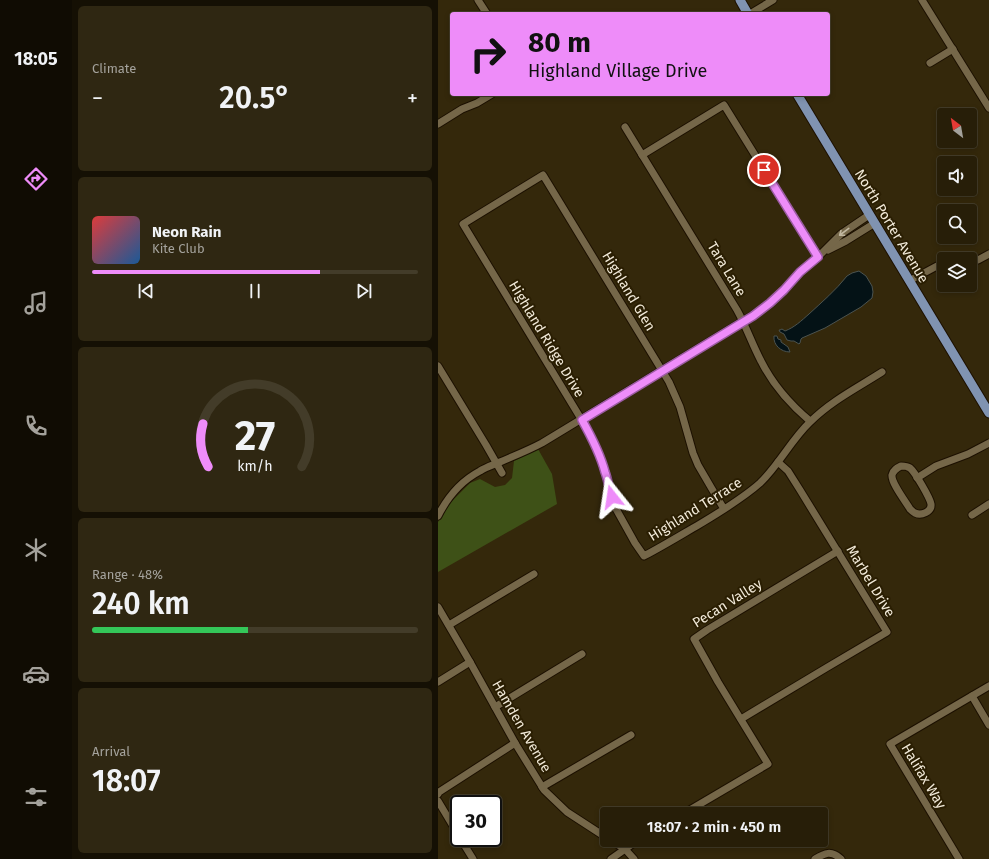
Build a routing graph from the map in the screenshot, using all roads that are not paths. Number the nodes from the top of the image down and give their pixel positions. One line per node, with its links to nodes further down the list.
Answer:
1 (478, 0): 5 (street)
2 (740, 0): 6 (main road)
3 (772, 0): 7 (street)
4 (922, 0): 8 (street)
5 (486, 12)
6 (748, 12)
7 (752, 12)
8 (953, 49): 9 (street); 12 (street)
9 (930, 62)
10 (489, 96): 13 (street)
11 (798, 96): 16 (main road, North Porter Avenue)
12 (989, 108)
13 (438, 124)
14 (625, 127): 15 (street, Tara Lane)
15 (642, 155): 20 (street); 24 (street, Tara Lane)
16 (869, 214): 17 (main road, North Porter Avenue); 20 (street, one-way to 20)
17 (874, 223): 20 (street); 23 (main road, North Porter Avenue)
18 (463, 224): 26 (street, Highland Glen); 29 (street, Highland Ridge Drive)
19 (989, 254): 21 (street)
20 (819, 255): 24 (street)
21 (977, 260)
22 (937, 266): 23 (street)
23 (909, 280): 28 (main road, North Porter Avenue)
24 (743, 322): 26 (street); 30 (street, Tara Lane)
25 (438, 366): 33 (street)
26 (662, 371): 29 (street); 37 (street, Highland Glen)
27 (882, 372): 30 (street, Highland Terrace)
28 (989, 413)
29 (582, 420): 33 (street); 41 (street, Highland Ridge Drive)
30 (810, 421): 32 (street, Highland Terrace)
31 (989, 442): 35 (street)
32 (778, 462): 37 (street, Highland Terrace); 40 (street, Marbel Drive)
33 (496, 464): 34 (street); 39 (street)
34 (502, 473)
35 (917, 478): 35 (street)
36 (989, 504): 38 (street)
37 (724, 509): 41 (street, Highland Terrace)
38 (972, 515)
39 (438, 516)
40 (838, 551): 51 (street, Pecan Valley); 51 (street, Marbel Drive)
41 (644, 556)
42 (534, 574): 44 (street)
43 (438, 606): 44 (street, Hamden Avenue)
44 (449, 625): 46 (street, Hamden Avenue)
45 (582, 654): 50 (street)
46 (470, 662): 47 (street); 50 (street, Hamden Avenue)
47 (438, 682)
48 (989, 686): 49 (street, Halifax Way)
49 (972, 696): 52 (street); 70 (street, Halifax Way)
50 (495, 707): 54 (street, Hamden Avenue)
51 (741, 719): 58 (street, Pecan Valley)
52 (989, 725)
53 (631, 735): 55 (street)
54 (515, 743): 55 (street, Hamden Avenue); 56 (street)
55 (542, 787): 60 (street, Hamden Avenue)
56 (438, 794)
57 (438, 801): 59 (street)
58 (695, 807)
59 (450, 821)
60 (600, 833)
61 (466, 847): 65 (street)
62 (622, 847): 64 (street)
63 (628, 847): 64 (street)
64 (625, 849): 66 (street); 67 (street)
65 (473, 859)
66 (611, 859)
67 (634, 859)
68 (815, 859): 69 (street)
69 (841, 859)
70 (959, 859)

